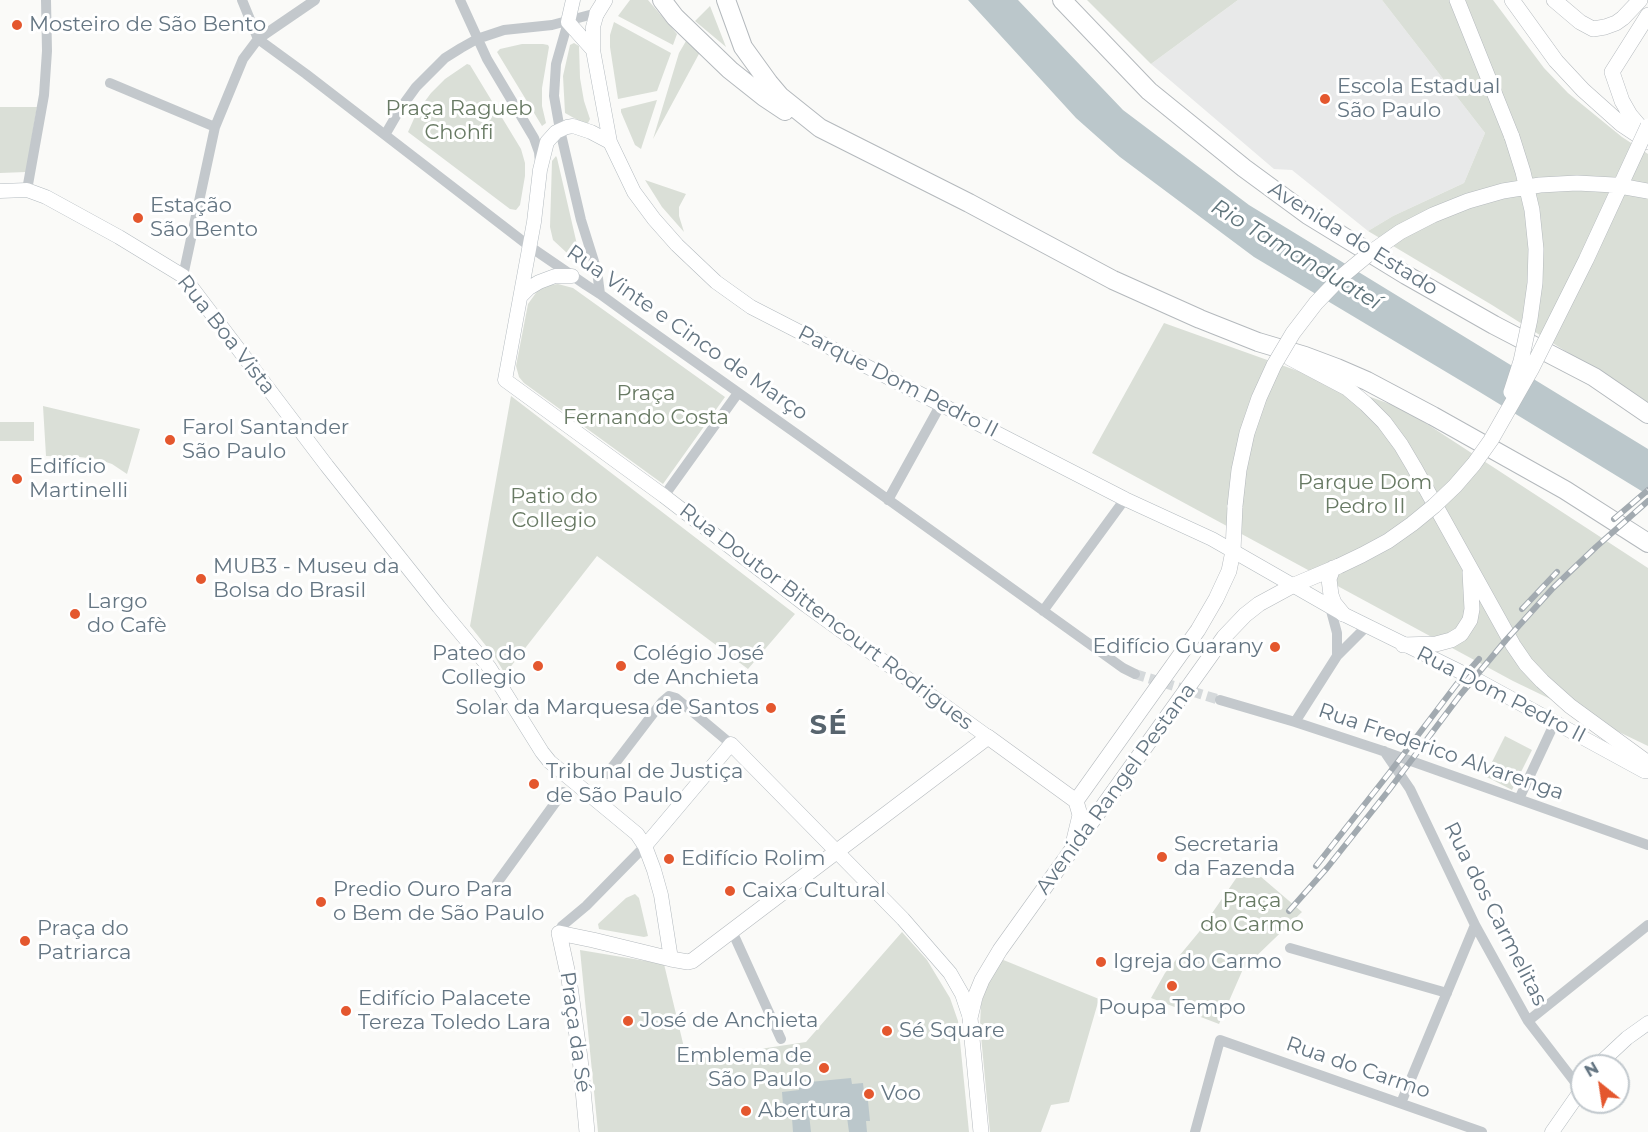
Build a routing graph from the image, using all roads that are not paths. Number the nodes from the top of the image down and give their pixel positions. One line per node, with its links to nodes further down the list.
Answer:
1 (46, 0): 31 (street)
2 (242, 0): 17 (street)
3 (315, 0): 17 (street)
4 (460, 0): 18 (street)
5 (573, 0): 15 (street)
6 (662, 0): 24 (highway)
7 (726, 0): 24 (highway)
8 (1062, 0): 42 (highway, Avenida do Estado)
9 (1457, 0): 43 (main road, bridge)
10 (1512, 0): 29 (main road)
11 (1554, 0): 16 (main road)
12 (1640, 0): 16 (main road)
13 (601, 7): 15 (street); 20 (street, Parque Dom Pedro II)
14 (1648, 15): 19 (main road)
15 (568, 22): 18 (street); 20 (street); 25 (street)
16 (1616, 23): 19 (main road)
17 (258, 39): 23 (street); 26 (street, Rua Vinte e Cinco de Março)
18 (477, 39): 26 (street); 30 (street)
19 (1630, 42): 27 (main road)
20 (593, 50): 28 (street, Parque Dom Pedro II)
21 (110, 83): 23 (street)
22 (1648, 126): 43 (main road, bridge)
23 (215, 127): 35 (street)
24 (820, 128): 39 (highway)
25 (560, 130): 28 (street); 30 (street); 37 (street)
26 (385, 135): 34 (street, Rua Vinte e Cinco de Março)
27 (1648, 136)
28 (610, 142): 41 (street, Parque Dom Pedro II)
29 (1648, 142)
30 (540, 170): 34 (street)
31 (27, 190): 32 (street); 35 (street, Rua Boa Vista)
32 (0, 191)
33 (1648, 191): 48 (main road, Avenida Rangel Pestana, bridge)
34 (529, 246): 36 (street, Rua Vinte e Cinco de Março); 38 (street)
35 (183, 276): 70 (street, Rua Boa Vista)
36 (572, 276): 37 (street, Rua Vinte e Cinco de Março); 38 (street)
37 (600, 294): 40 (street, Rua Vinte e Cinco de Março)
38 (521, 296): 44 (street)
39 (1258, 342): 47 (highway); 50 (main road)
40 (738, 393): 44 (street); 46 (street, Rua Vinte e Cinco de Março)
41 (940, 404): 45 (street, Parque Dom Pedro II); 46 (street)
42 (1648, 414)
43 (1506, 415): 49 (main road, Avenida Rangel Pestana, bridge)
44 (664, 496): 60 (street, Rua Doutor Bittencourt Rodrigues)
45 (1125, 499): 48 (street, Parque Dom Pedro II); 52 (street)
46 (888, 500): 52 (street, Rua Vinte e Cinco de Março)
47 (1648, 543)
48 (1233, 551): 51 (street, Parque Dom Pedro II); 68 (main road, Avenida Rangel Pestana)
49 (1336, 567): 51 (main road, Avenida Rangel Pestana); 53 (main road)
50 (1469, 567): 54 (main road); 63 (main road)
51 (1293, 585): 53 (street, Parque Dom Pedro II); 72 (main road, Avenida Rangel Pestana)
52 (1043, 611): 56 (street, Rua Vinte e Cinco de Março)
53 (1348, 617): 54 (street, Rua Dom Pedro II); 55 (street); 55 (street)
54 (1403, 645): 59 (street, Rua Dom Pedro II)
55 (1337, 656): 58 (street)
56 (1135, 674)
57 (1220, 700): 58 (street, Rua Frederico Alvarenga)
58 (1295, 722): 62 (street, Rua Frederico Alvarenga)
59 (1555, 722): 64 (street, Rua Dom Pedro II); 67 (street)
60 (988, 737): 68 (main road); 71 (main road)
61 (731, 744): 65 (street); 70 (street); 71 (street)
62 (1383, 751): 67 (street, Rua Frederico Alvarenga); 75 (street, Rua dos Carmelitas)
63 (1648, 763)
64 (1648, 771)
65 (607, 774)
66 (563, 792): 73 (street)
67 (1519, 799): 69 (street, Rua Frederico Alvarenga)
68 (1076, 801): 72 (main road)
69 (1648, 845)
70 (645, 846): 77 (street); 79 (street)
71 (836, 852): 76 (main road); 81 (street)
72 (1067, 857): 81 (main road, Avenida Rangel Pestana)
73 (497, 883)
74 (1648, 925): 82 (street)
75 (1475, 926): 80 (street); 82 (street, Rua dos Carmelitas)
76 (732, 931): 79 (main road); 84 (street)
77 (559, 933): 79 (main road); 89 (main road, Praça da Sé)
78 (1290, 948): 80 (street)
79 (671, 959)
80 (1447, 993): 87 (street)
81 (970, 1018): 90 (main road)
82 (1528, 1021): 86 (street, Rua dos Carmelitas)
83 (1648, 1023): 85 (street)
84 (781, 1039)
85 (1608, 1054)
86 (1570, 1074)
87 (1401, 1103): 91 (street, Rua do Carmo); 92 (street, Rua do Carmo)
88 (1570, 1106): 93 (street)
89 (587, 1132)
90 (981, 1132)
91 (1195, 1132)
92 (1482, 1132)
93 (1551, 1132)

